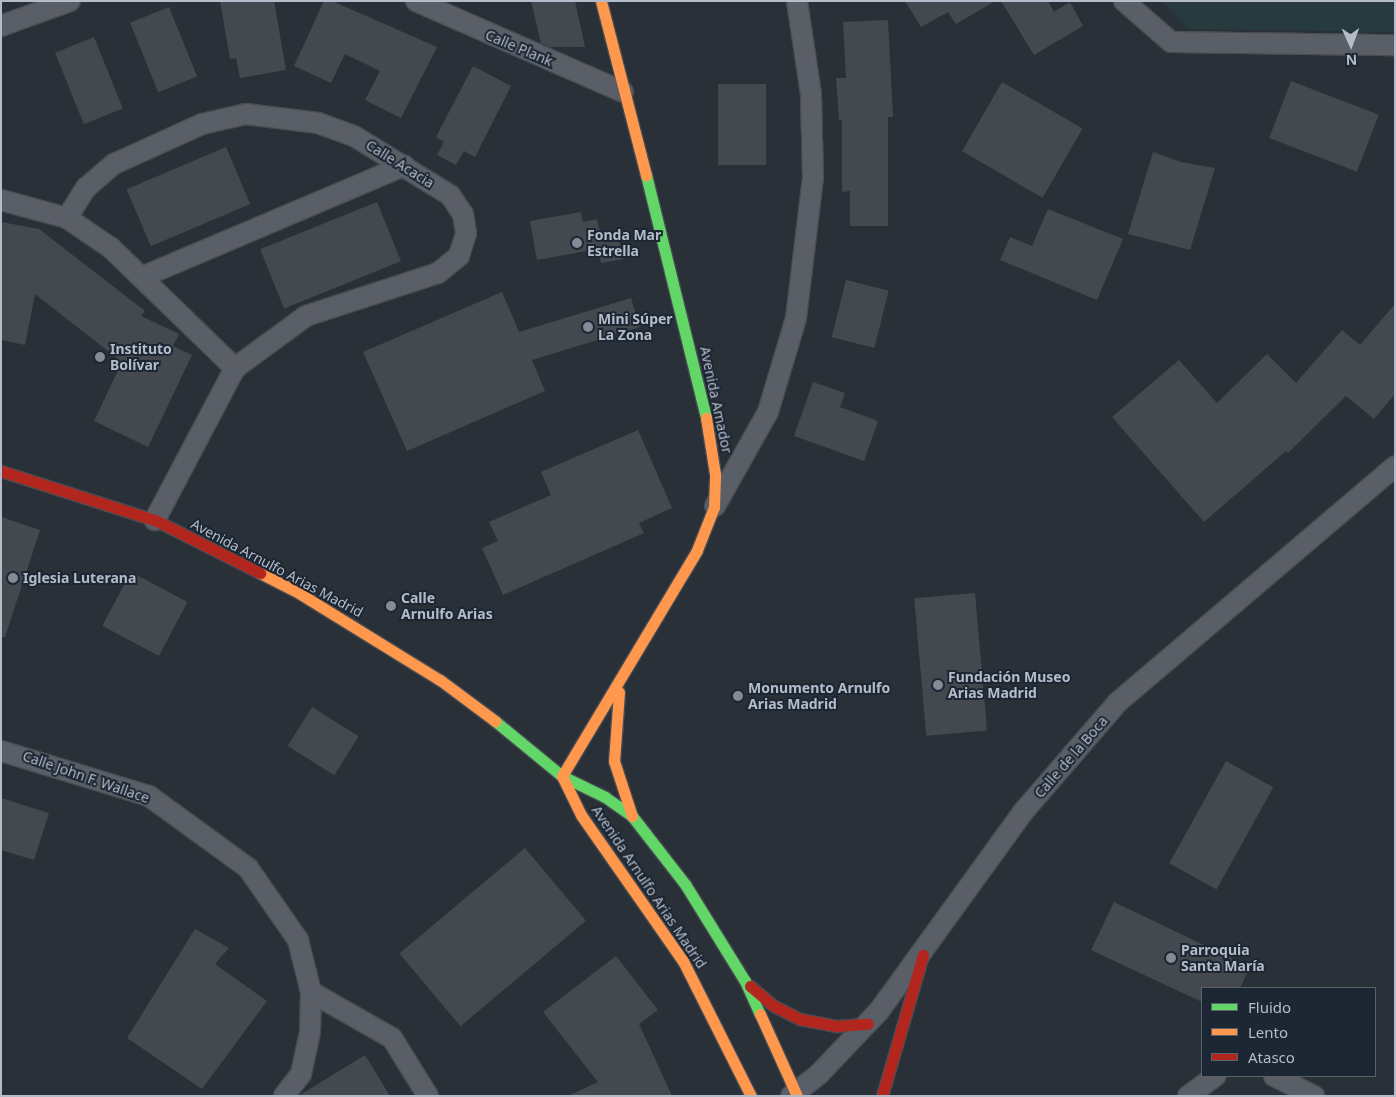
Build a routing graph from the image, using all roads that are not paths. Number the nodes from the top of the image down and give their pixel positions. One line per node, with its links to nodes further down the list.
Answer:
1 (70, 1): 6 (street)
2 (416, 1): 8 (street, Calle Plank)
3 (601, 1): 8 (main road, Avenida Amador)
4 (797, 1): 16 (street)
5 (1124, 1): 7 (street)
6 (1, 26)
7 (1395, 46)
8 (623, 92): 16 (main road, Avenida Amador)
9 (404, 166): 11 (street, Calle Acacia); 12 (street); 13 (street, Calle Acacia)
10 (1, 200): 11 (street)
11 (67, 218): 12 (street)
12 (142, 277): 13 (street)
13 (235, 368): 17 (street)
14 (1395, 466): 22 (street, Calle de la Boca)
15 (1, 471): 17 (main road, Avenida Arnulfo Arias Madrid)
16 (714, 507): 18 (main road, Avenida Amador)
17 (155, 520): 20 (main road, Avenida Arnulfo Arias Madrid)
18 (622, 678): 20 (main road, Avenida Amador); 21 (main road)
19 (1, 751): 24 (street, Calle John F. Wallace)
20 (562, 776): 21 (main road, Avenida Arnulfo Arias Madrid); 31 (main road, Avenida Arnulfo Arias Madrid)
21 (632, 816): 23 (main road, Avenida Arnulfo Arias Madrid)
22 (923, 956): 25 (street, Calle de la Boca); 32 (main road)
23 (745, 982): 25 (main road); 28 (main road, Avenida Arnulfo Arias Madrid)
24 (311, 992): 29 (street, Calle John F. Wallace); 30 (street)
25 (868, 1024): 28 (street, Calle de la Boca)
26 (1215, 1077): 33 (street)
27 (1276, 1077): 34 (street)
28 (795, 1095)
29 (284, 1096)
30 (428, 1096)
31 (751, 1096)
32 (882, 1096)
33 (1188, 1096)
34 (1314, 1096)

